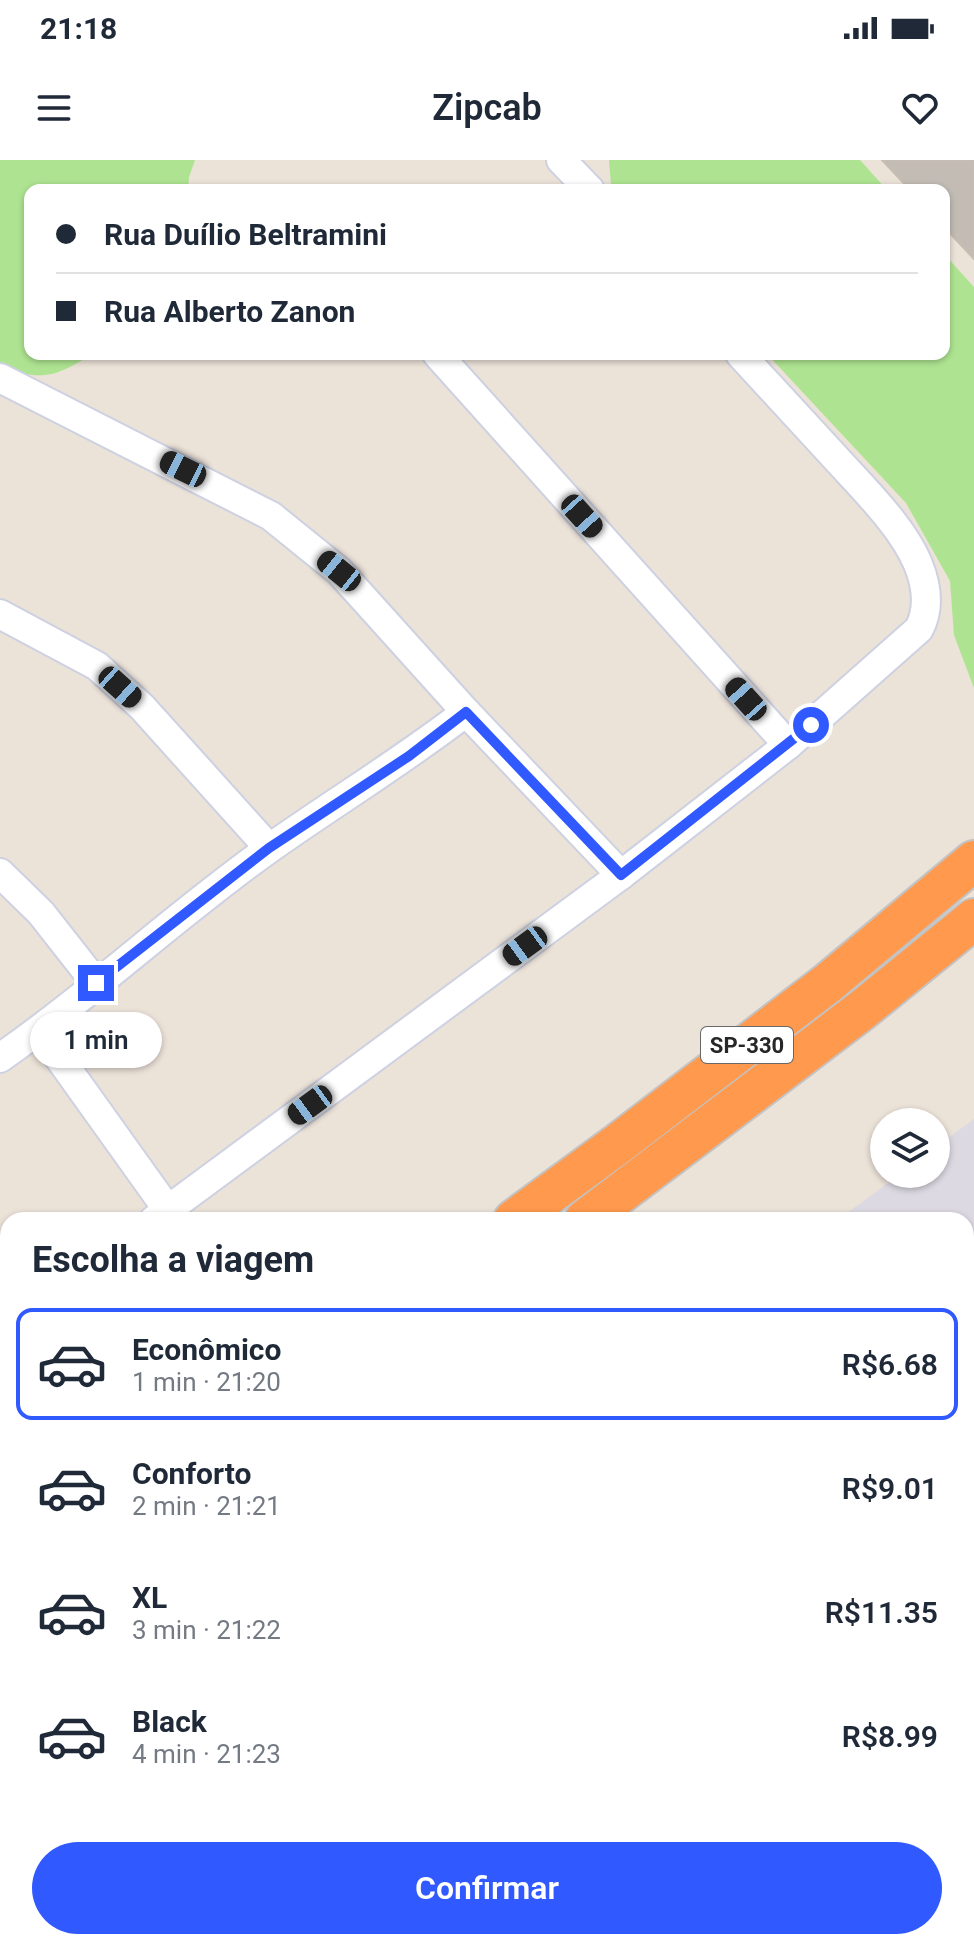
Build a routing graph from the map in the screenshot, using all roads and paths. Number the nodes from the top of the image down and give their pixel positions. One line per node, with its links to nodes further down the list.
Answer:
1 (561, 160): 2 (street)
2 (584, 184)
3 (442, 360): 8 (street)
4 (745, 360): 8 (street)
5 (0, 378): 7 (street)
6 (0, 614): 9 (street)
7 (466, 712): 9 (street); 12 (street)
8 (788, 745): 12 (street)
9 (269, 848): 14 (street)
10 (974, 861): 19 (highway, SP-330)
11 (0, 873): 14 (street)
12 (621, 875): 18 (street)
13 (974, 919): 20 (highway, SP-330)
14 (96, 983): 15 (street)
15 (40, 1031): 16 (street); 17 (street)
16 (0, 1058)
17 (159, 1212)
18 (165, 1212)
19 (525, 1212)
20 (596, 1212)

